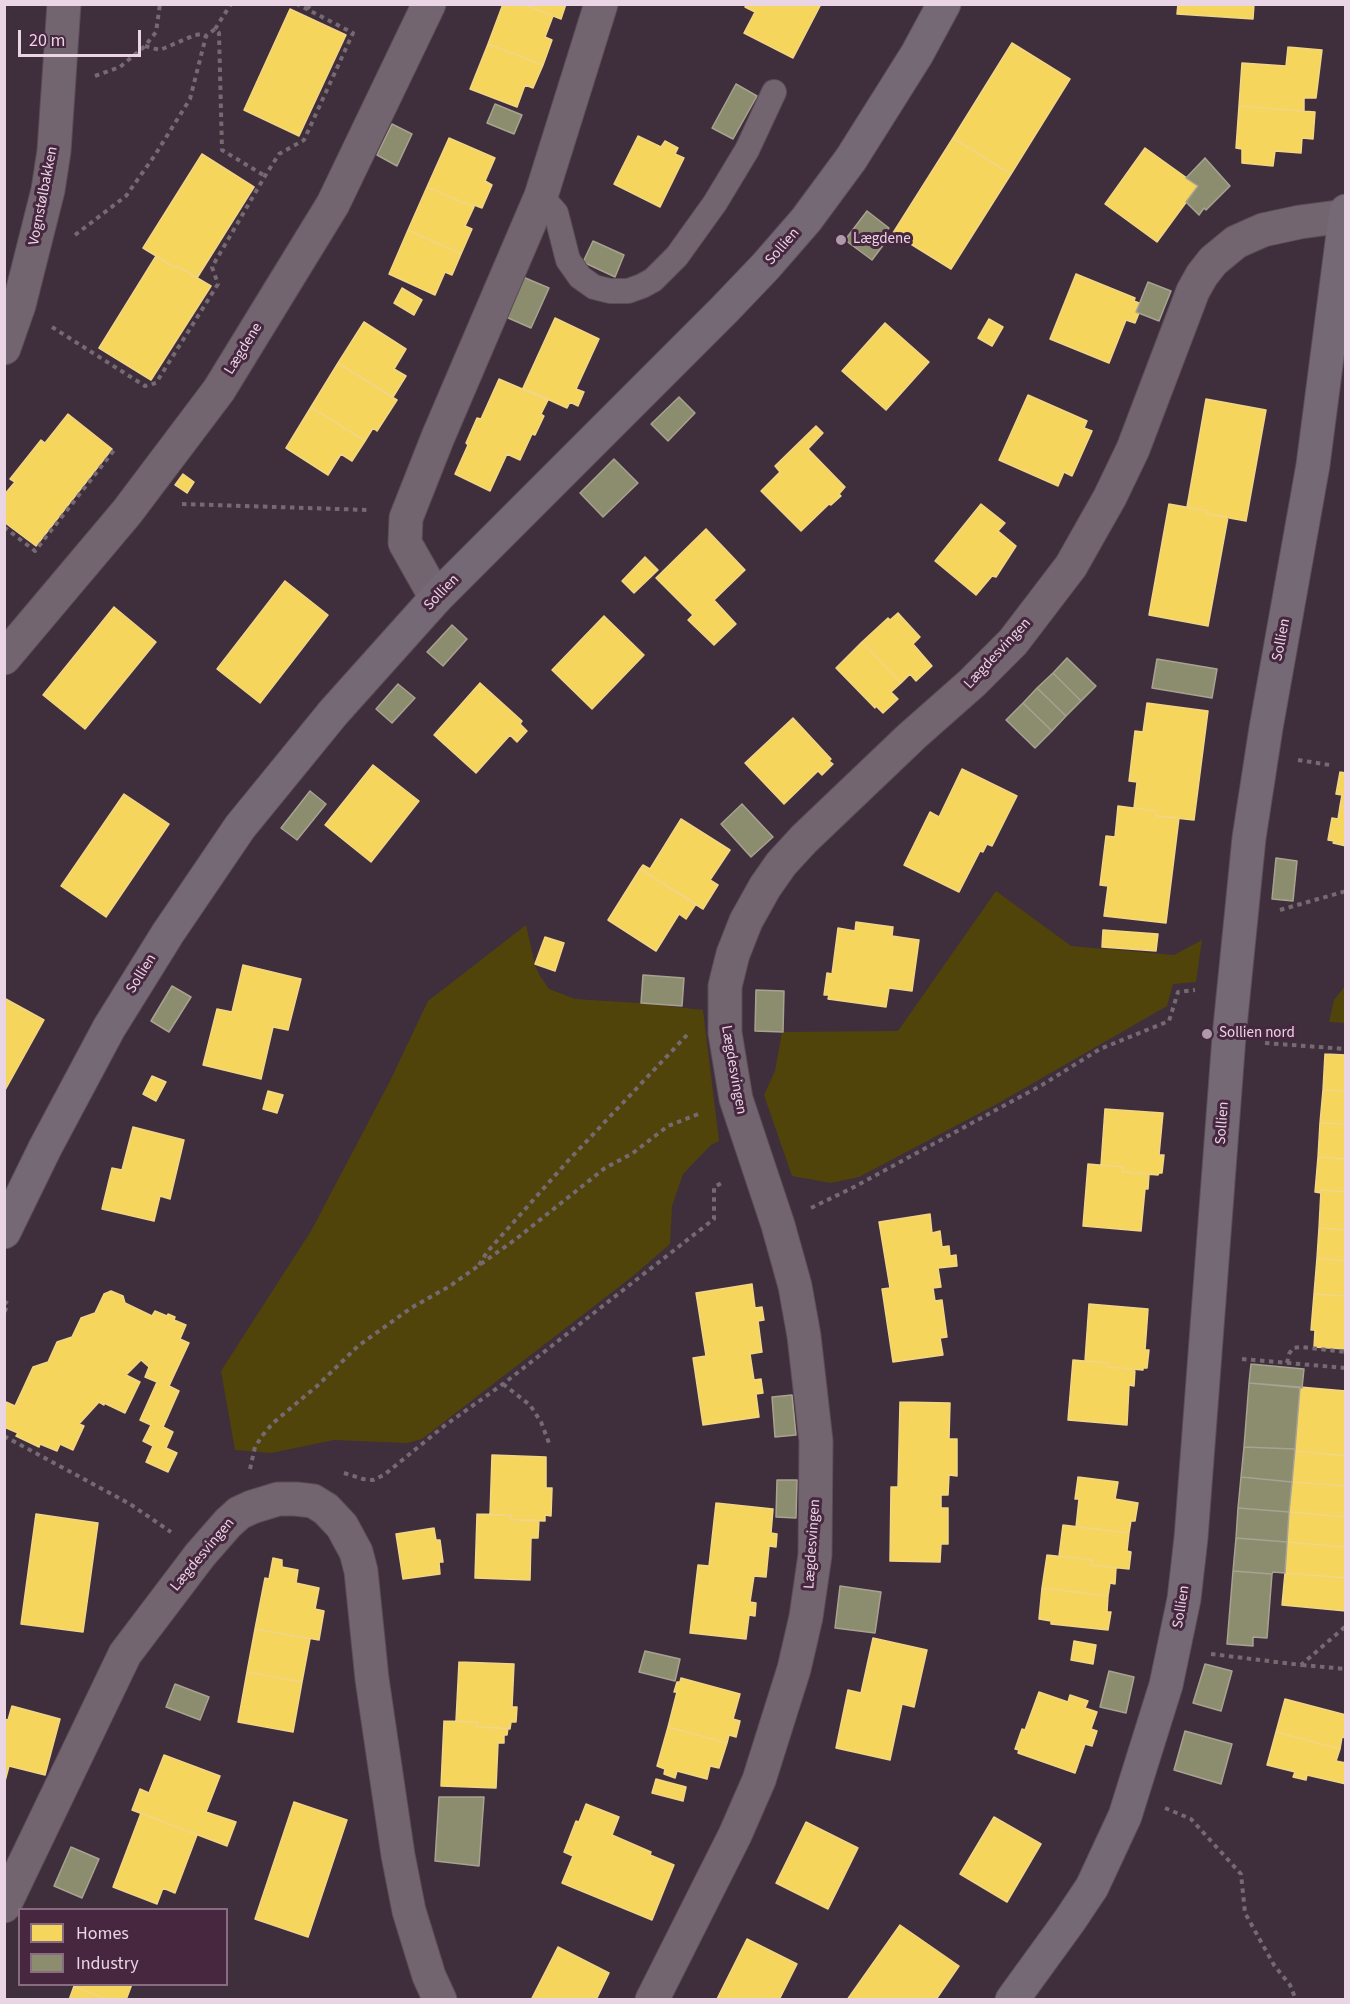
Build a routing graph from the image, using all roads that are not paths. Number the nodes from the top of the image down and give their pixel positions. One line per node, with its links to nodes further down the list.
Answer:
1 (64, 4): 9 (street, Vognstølbakken)
2 (429, 4): 11 (street, Lægdene)
3 (601, 4): 6 (street)
4 (944, 4): 10 (street, Sollien)
5 (774, 92): 6 (lane)
6 (542, 196): 10 (street)
7 (1346, 211): 8 (street, Sollien)
8 (1345, 216): 15 (street, Lægdesvingen); 16 (street, Sollien)
9 (4, 348)
10 (436, 598): 12 (street, Sollien)
11 (4, 658)
12 (4, 1232)
13 (4, 1906): 14 (street, Lægdesvingen)
14 (440, 2000)
15 (652, 2000)
16 (1012, 2000)

